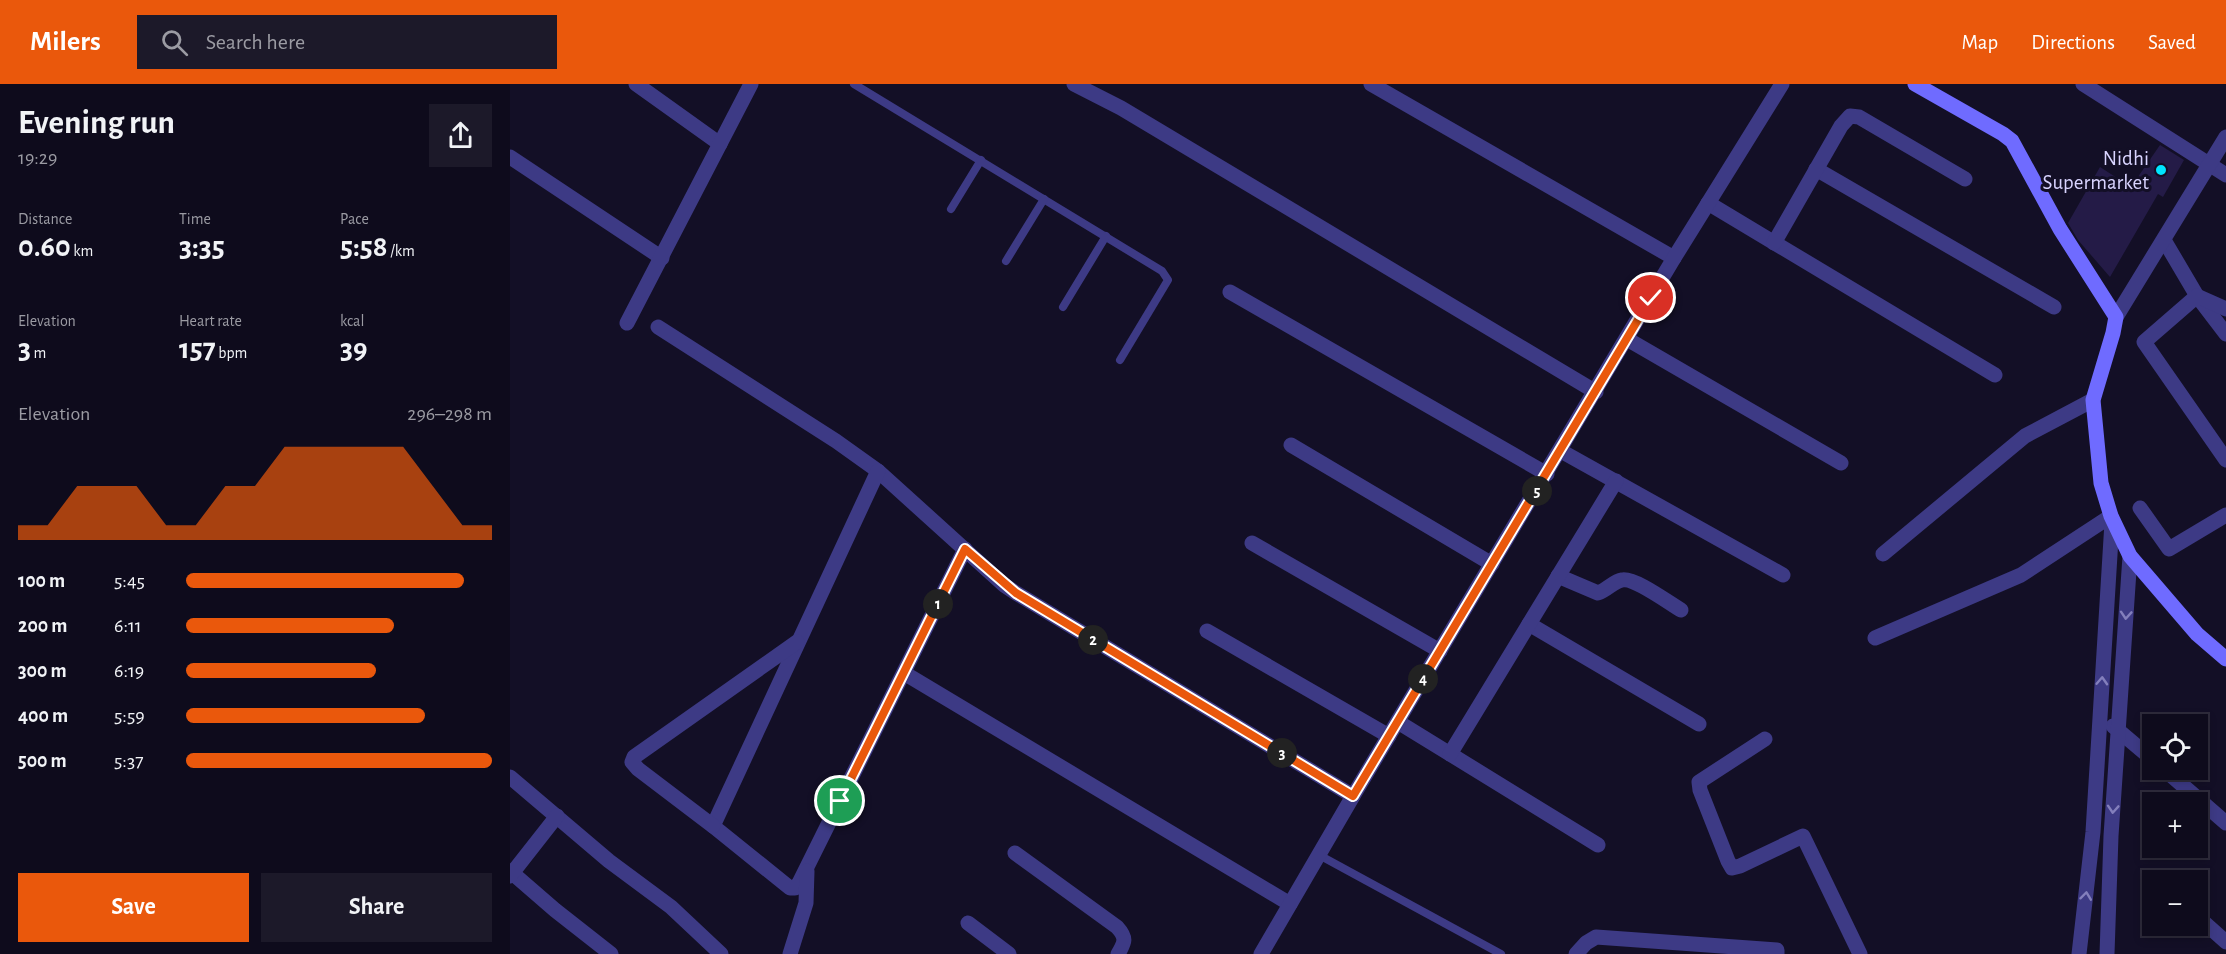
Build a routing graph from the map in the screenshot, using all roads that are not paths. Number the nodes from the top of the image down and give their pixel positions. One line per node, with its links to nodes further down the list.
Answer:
1 (636, 84): 10 (street)
2 (751, 84): 10 (street)
3 (855, 84): 12 (lane)
4 (1074, 84): 38 (street)
5 (1371, 84): 24 (street)
6 (1782, 84): 18 (street)
7 (1915, 84): 31 (street)
8 (2083, 84): 13 (street)
9 (2226, 137): 13 (street)
10 (720, 144): 23 (street)
11 (510, 158): 23 (street)
12 (981, 160): 17 (lane); 19 (lane)
13 (2210, 165): 15 (street); 21 (street)
14 (1816, 169): 16 (street); 22 (street); 29 (street)
15 (2226, 175)
16 (1965, 179)
17 (1044, 199): 20 (lane); 25 (lane)
18 (1708, 204): 22 (street); 24 (street)
19 (951, 209)
20 (1106, 236): 28 (lane); 36 (lane)
21 (2164, 240): 27 (street); 31 (street)
22 (1774, 243): 37 (street)
23 (662, 258): 32 (street)
24 (1674, 258): 35 (street)
25 (1006, 261)
26 (1230, 292): 45 (street)
27 (2197, 296): 30 (street); 34 (street); 42 (street)
28 (1063, 307)
29 (2054, 307)
30 (2226, 309)
31 (2116, 316): 39 (street)
32 (627, 323)
33 (658, 327): 44 (street)
34 (2226, 334)
35 (1627, 339): 38 (street); 43 (street)
36 (1120, 360)
37 (1995, 375)
38 (1596, 392): 41 (street)
39 (2093, 400): 49 (street); 52 (street)
40 (1291, 445): 54 (street)
41 (1561, 450): 45 (street); 46 (street)
42 (2226, 460)
43 (1841, 463)
44 (878, 471): 51 (street); 61 (street)
45 (1547, 474): 54 (street)
46 (1616, 481): 55 (street); 56 (street)
47 (2140, 508): 48 (street)
48 (2226, 515)
49 (2112, 519): 53 (street); 60 (street); 65 (street, one-way to 49)
50 (1252, 543): 62 (street)
51 (965, 549): 64 (street); 75 (street)
52 (1883, 554)
53 (2130, 556): 63 (street); 68 (street, one-way to 68)
54 (1492, 564): 62 (street)
55 (1783, 575)
56 (1558, 576): 57 (street); 58 (street)
57 (1681, 610)
58 (1529, 624): 67 (street); 72 (street)
59 (1207, 631): 69 (street)
60 (1875, 638)
61 (799, 641): 78 (street); 78 (street)
62 (1440, 651): 66 (street)
63 (2226, 659)
64 (904, 673): 82 (street); 84 (street)
65 (2100, 719): 68 (street); 98 (street, one-way to 65)
66 (1398, 722): 69 (street); 72 (street)
67 (1699, 724)
68 (2118, 729): 71 (street); 99 (street, one-way to 99)
69 (1389, 736): 75 (street)
70 (1765, 739): 97 (street)
71 (2142, 750)
72 (1450, 753): 79 (street)
73 (510, 777): 76 (street)
74 (2177, 780): 77 (street)
75 (1353, 796): 81 (street)
76 (556, 816): 83 (street); 89 (street)
77 (2226, 823)
78 (713, 826): 82 (street)
79 (1598, 845)
80 (1015, 853): 92 (street)
81 (1318, 855): 84 (street); 94 (lane)
82 (808, 865): 90 (street)
83 (511, 873): 88 (street)
84 (1290, 904): 93 (street)
85 (968, 923): 91 (street)
86 (2208, 926): 87 (street)
87 (2226, 942)
88 (611, 954)
89 (721, 954)
90 (790, 954)
91 (1009, 954)
92 (1118, 954)
93 (1261, 954)
94 (1501, 954)
95 (1576, 954): 96 (street)
96 (1777, 954)
97 (1860, 954)
98 (2079, 954)
99 (2107, 954)

